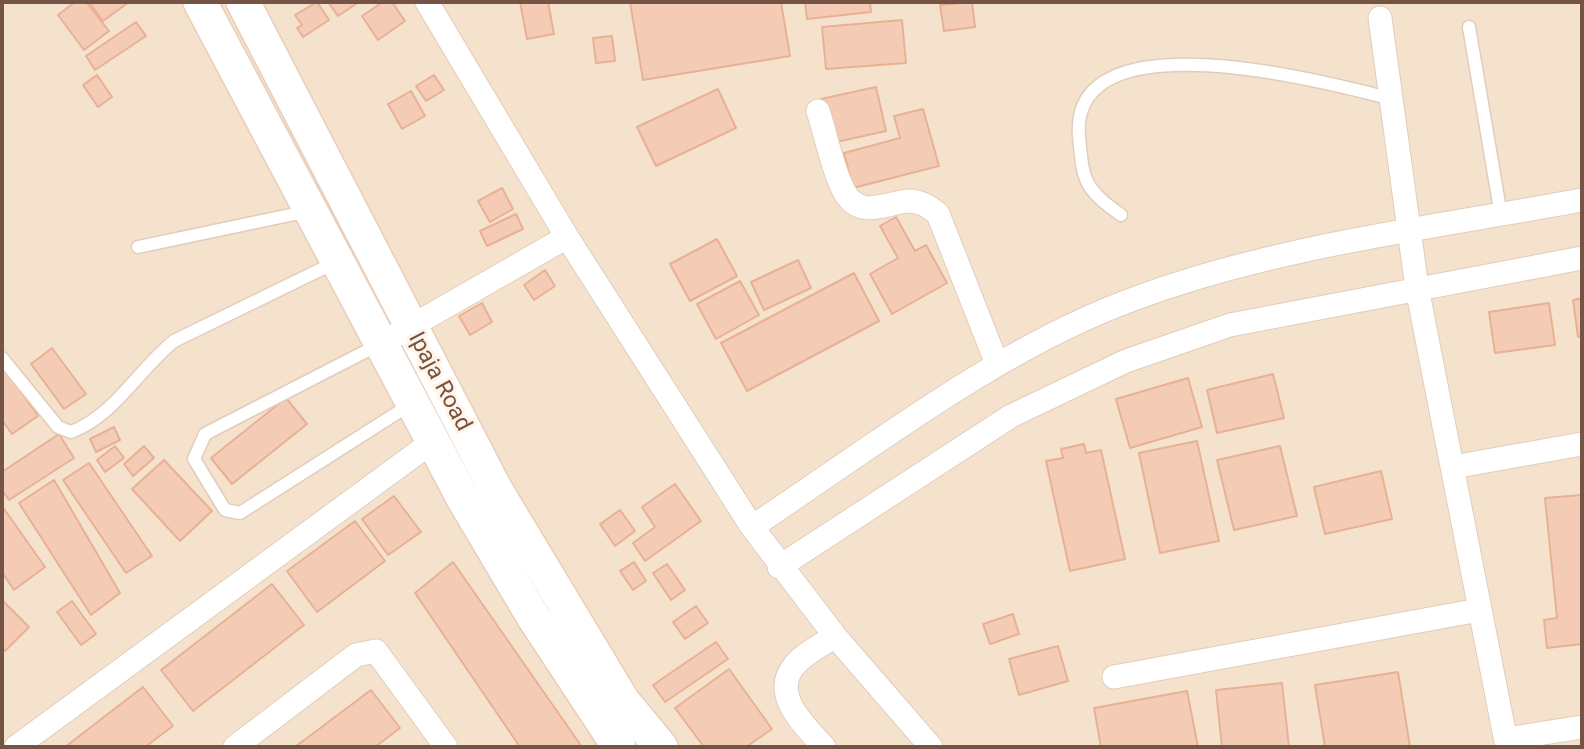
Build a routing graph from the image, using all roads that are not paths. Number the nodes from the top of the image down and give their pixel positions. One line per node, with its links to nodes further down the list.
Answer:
1 (200, 2): 9 (main road, Ipaja Road)
2 (427, 2): 13 (street)
3 (246, 3): 18 (main road, Ipaja Road)
4 (1380, 18): 6 (street)
5 (1469, 27): 11 (lane)
6 (1392, 99): 10 (lane); 12 (street)
7 (818, 111): 20 (street)
8 (1582, 200): 11 (street)
9 (312, 211): 14 (lane); 16 (main road, Ipaja Road)
10 (1121, 215)
11 (1501, 215): 12 (street)
12 (1411, 232): 17 (street); 20 (street)
13 (567, 237): 18 (street); 25 (street)
14 (138, 247)
15 (1582, 258): 17 (street)
16 (339, 261): 18 (main road, Ipaja Road); 19 (lane)
17 (1417, 288): 24 (street); 26 (street)
18 (396, 335): 21 (main road, Ipaja Road); 21 (lane); 30 (main road, Ipaja Road)
19 (2, 358)
20 (997, 364): 25 (street)
21 (413, 403): 22 (main road, Ipaja Road)
22 (432, 442): 30 (main road, Ipaja Road); 33 (street)
23 (1582, 444): 24 (street)
24 (1453, 467): 27 (street)
25 (752, 527): 26 (street)
26 (779, 567): 28 (street)
27 (1479, 610): 29 (street); 32 (street)
28 (835, 636): 38 (street); 39 (street)
29 (1114, 677)
30 (611, 710): 36 (main road, Ipaja Road); 37 (main road, Ipaja Road)
31 (1582, 727): 32 (street)
32 (1506, 743)
33 (16, 747)
34 (235, 747): 35 (street)
35 (446, 747)
36 (619, 747)
37 (661, 747)
38 (824, 747)
39 (930, 747)

